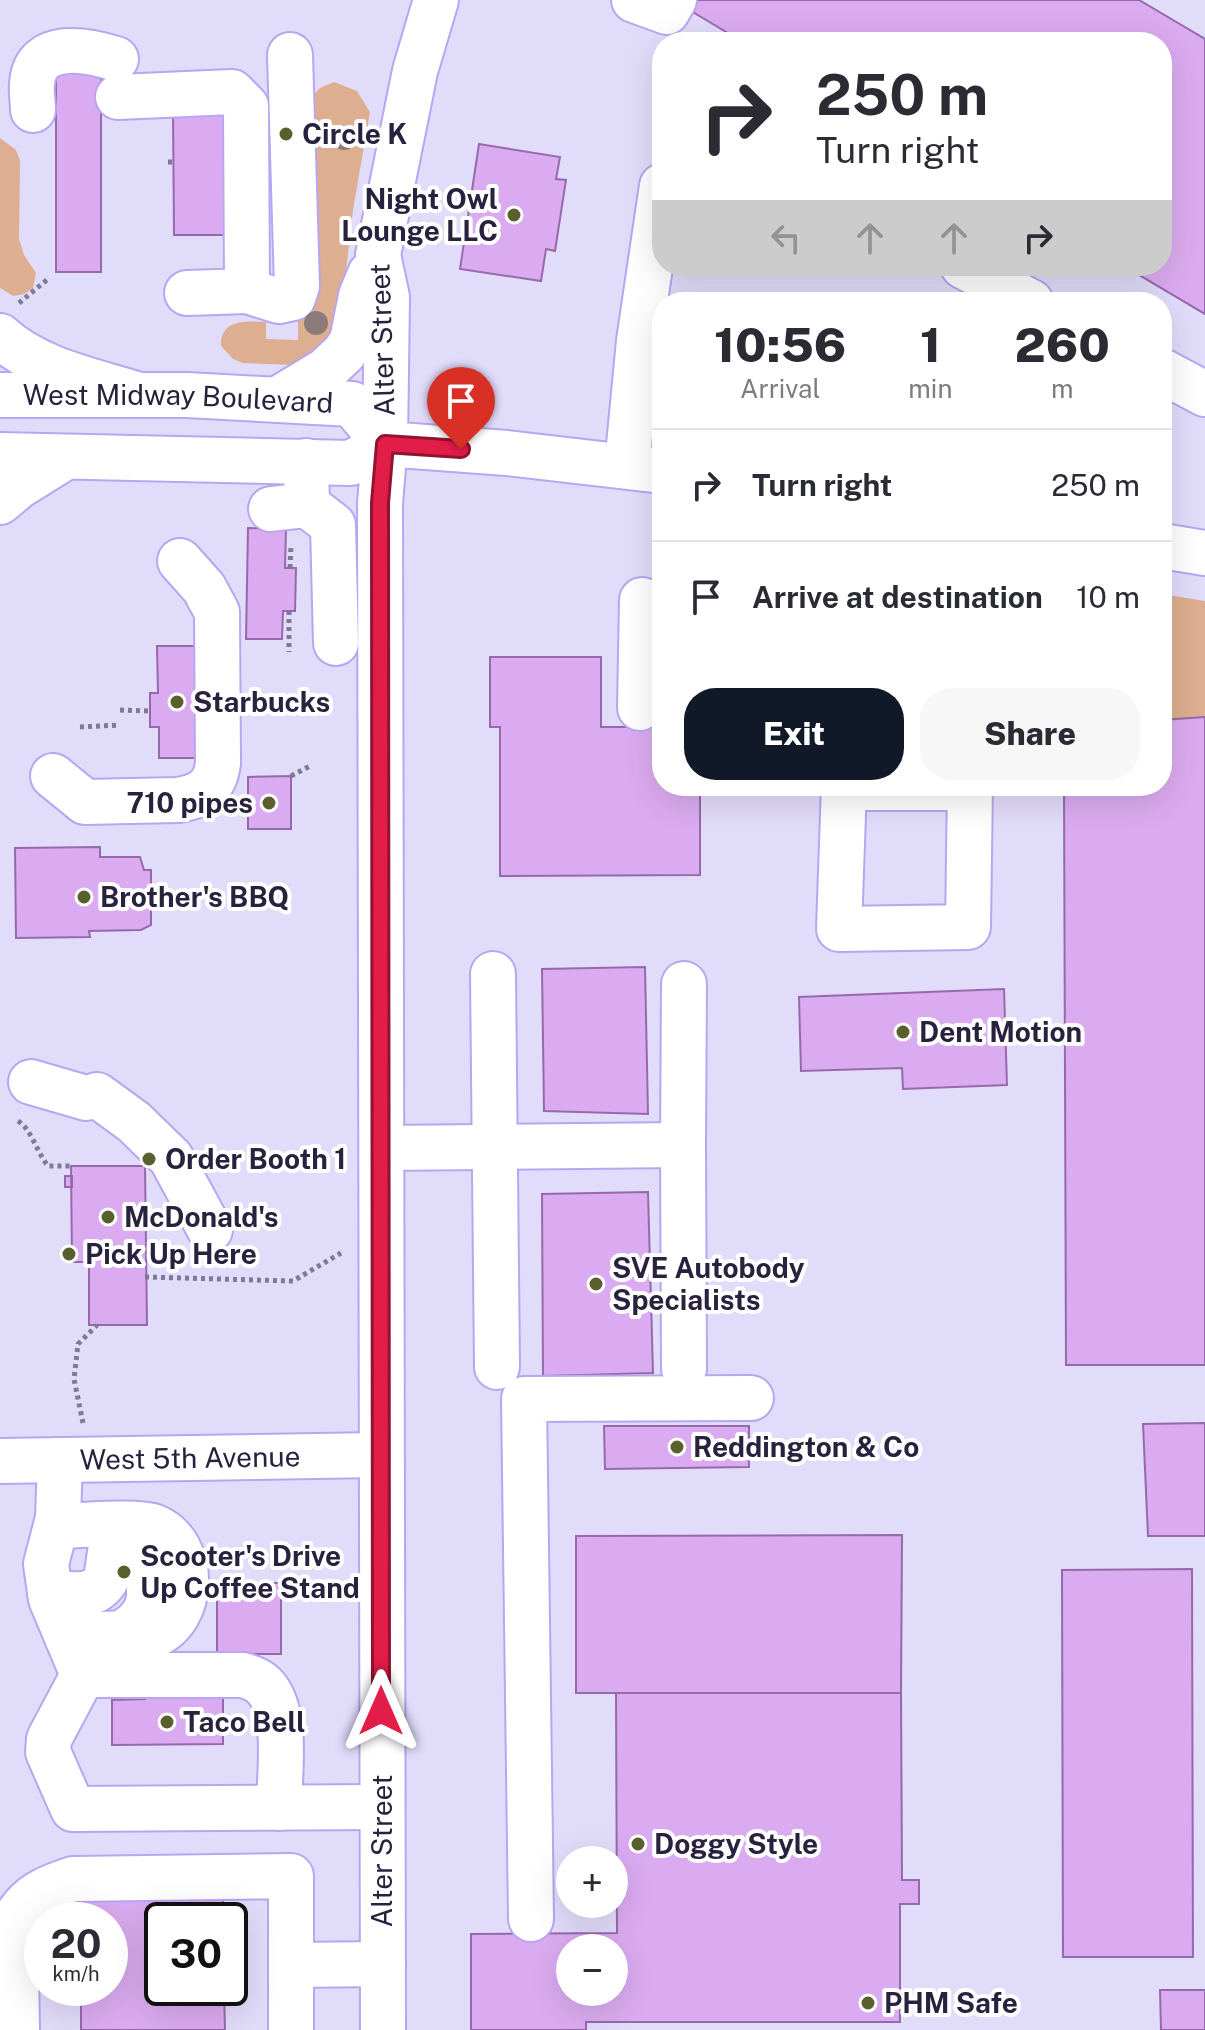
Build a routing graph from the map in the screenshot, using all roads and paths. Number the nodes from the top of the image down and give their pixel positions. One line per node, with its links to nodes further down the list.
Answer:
1 (436, 0): 5 (street, Alter Street)
2 (290, 55): 8 (street)
3 (33, 110): 8 (street)
4 (652, 253): 21 (street)
5 (378, 255): 16 (street); 17 (street, Alter Street)
6 (982, 276): 9 (street)
7 (48, 279): 11 (path)
8 (247, 291): 10 (street)
9 (1012, 292)
10 (187, 293)
11 (5, 323): 15 (street)
12 (1172, 376): 13 (street)
13 (1205, 394)
14 (0, 395): 15 (street, West Midway Boulevard)
15 (139, 395): 16 (street, West Midway Boulevard)
16 (278, 399): 17 (street, West Midway Boulevard)
17 (385, 444): 20 (street); 21 (street); 47 (street, Alter Street)
18 (0, 455): 19 (street)
19 (64, 458): 20 (street); 22 (street)
20 (306, 461): 23 (street)
21 (644, 468)
22 (0, 502)
23 (289, 517): 27 (path); 30 (street)
24 (1172, 548): 25 (street)
25 (1205, 553)
26 (180, 561): 38 (street)
27 (290, 568)
28 (642, 600): 32 (street)
29 (289, 611): 31 (path)
30 (336, 643)
31 (289, 652)
32 (640, 708)
33 (120, 710): 34 (path)
34 (150, 711)
35 (120, 725): 36 (path)
36 (80, 727)
37 (312, 765): 39 (path)
38 (53, 776)
39 (291, 776)
40 (844, 796): 41 (street)
41 (970, 796)
42 (493, 974): 46 (street)
43 (684, 984): 45 (street)
44 (22, 1100): 48 (path); 49 (street)
45 (683, 1145): 46 (street); 54 (street)
46 (494, 1146): 47 (street); 53 (street)
47 (382, 1148): 50 (street, Alter Street)
48 (71, 1166)
49 (210, 1230)
50 (382, 1259): 51 (path); 56 (street, Alter Street)
51 (145, 1277)
52 (97, 1325): 57 (path)
53 (497, 1367)
54 (684, 1369)
55 (751, 1398): 65 (street)
56 (379, 1455): 57 (street, West 5th Avenue); 63 (street, Alter Street)
57 (75, 1460): 58 (street, West 5th Avenue); 60 (street)
58 (0, 1461)
59 (125, 1525): 60 (street); 61 (street); 62 (street)
60 (57, 1526): 61 (street)
61 (50, 1592): 62 (street)
62 (75, 1656): 64 (street); 64 (street)
63 (382, 1807): 64 (street); 66 (street, Alter Street)
64 (279, 1808)
65 (531, 1919)
66 (383, 1964): 67 (street); 70 (street, Alter Street)
67 (291, 1965): 68 (street); 69 (street)
68 (11, 2016)
69 (291, 2030)
70 (383, 2030)

